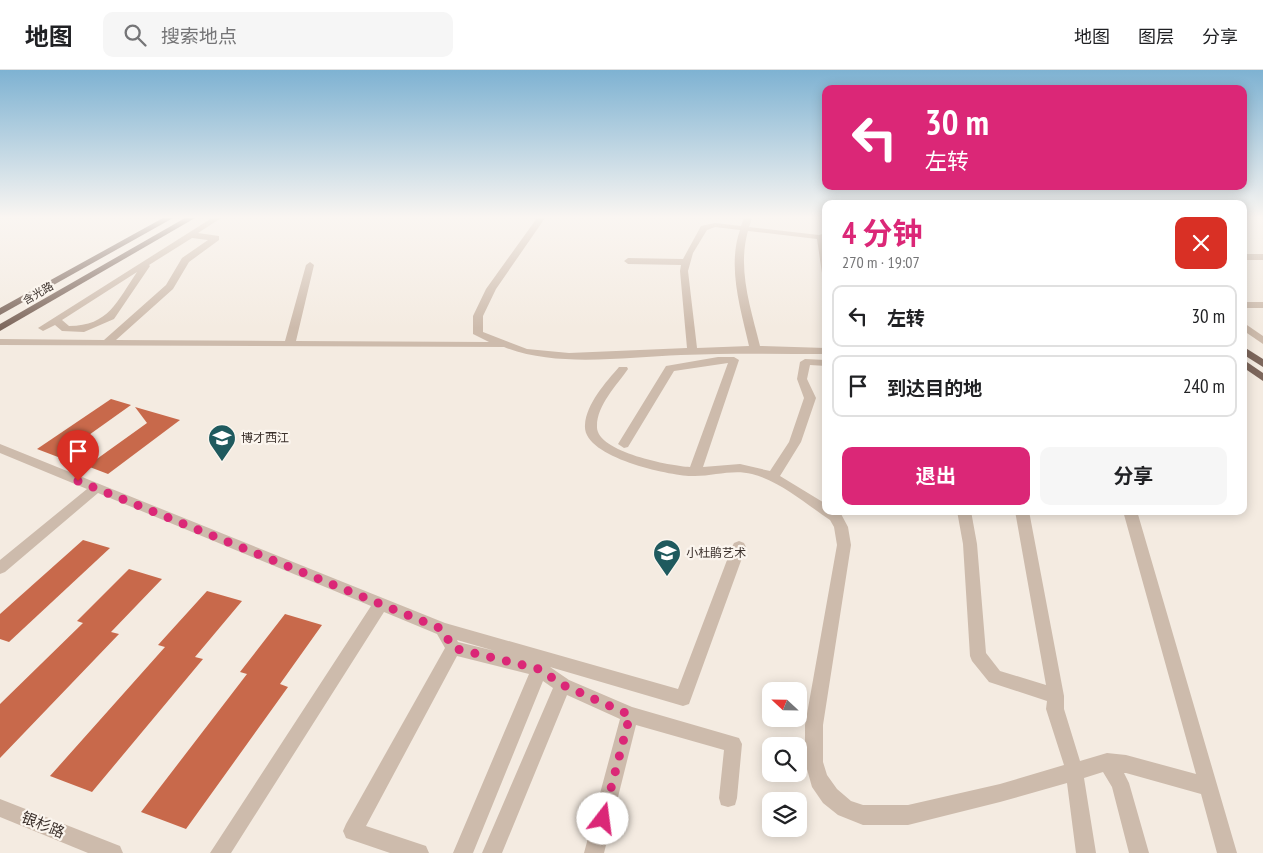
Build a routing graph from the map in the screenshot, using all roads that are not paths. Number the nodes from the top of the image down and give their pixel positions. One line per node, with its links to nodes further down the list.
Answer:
1 (103, 255): 16 (main road, 含光路)
2 (128, 255): 18 (main road, 含光路)
3 (159, 255): 10 (street)
4 (193, 255): 23 (street)
5 (515, 255): 25 (street)
6 (688, 255): 12 (street)
7 (739, 255): 26 (street)
8 (1247, 257): 9 (street)
9 (1263, 257)
10 (149, 261): 17 (street); 17 (street)
11 (628, 261): 12 (street)
12 (685, 262): 27 (street)
13 (310, 265): 24 (street)
14 (1247, 305): 15 (street)
15 (1263, 305)
16 (0, 312)
17 (56, 320): 19 (street)
18 (0, 328)
19 (43, 328)
20 (1247, 328): 21 (street)
21 (1263, 341)
22 (0, 342): 23 (street)
23 (107, 342): 24 (street)
24 (290, 343): 25 (street)
25 (501, 345): 27 (street)
26 (755, 349): 27 (street); 28 (street)
27 (692, 350)
28 (822, 351)
29 (1247, 352): 31 (main road)
30 (822, 363): 38 (street)
31 (1263, 364)
32 (1247, 365): 34 (main road)
33 (623, 369): 37 (street)
34 (1263, 378)
35 (624, 444): 37 (street)
36 (0, 448): 39 (street)
37 (695, 472): 38 (street)
38 (772, 478): 40 (street)
39 (96, 488): 46 (street); 47 (street)
40 (822, 506)
41 (834, 515): 55 (street)
42 (965, 515): 52 (street)
43 (1023, 515): 52 (street)
44 (1131, 515): 56 (street)
45 (739, 547): 48 (street)
46 (0, 568)
47 (381, 603): 48 (street); 60 (street)
48 (442, 629): 49 (street)
49 (453, 648): 50 (street); 61 (street)
50 (539, 669): 51 (street); 62 (street)
51 (563, 685): 53 (street); 63 (street)
52 (1056, 696): 55 (street)
53 (630, 715): 57 (street); 64 (street)
54 (1107, 762): 55 (street); 56 (street); 66 (street)
55 (1074, 770): 65 (street)
56 (1208, 786): 67 (street)
57 (728, 798)
58 (0, 808): 59 (street, 银杉路)
59 (113, 853)
60 (220, 853)
61 (419, 853)
62 (463, 853)
63 (492, 853)
64 (594, 853)
65 (1086, 853)
66 (1139, 853)
67 (1227, 853)

